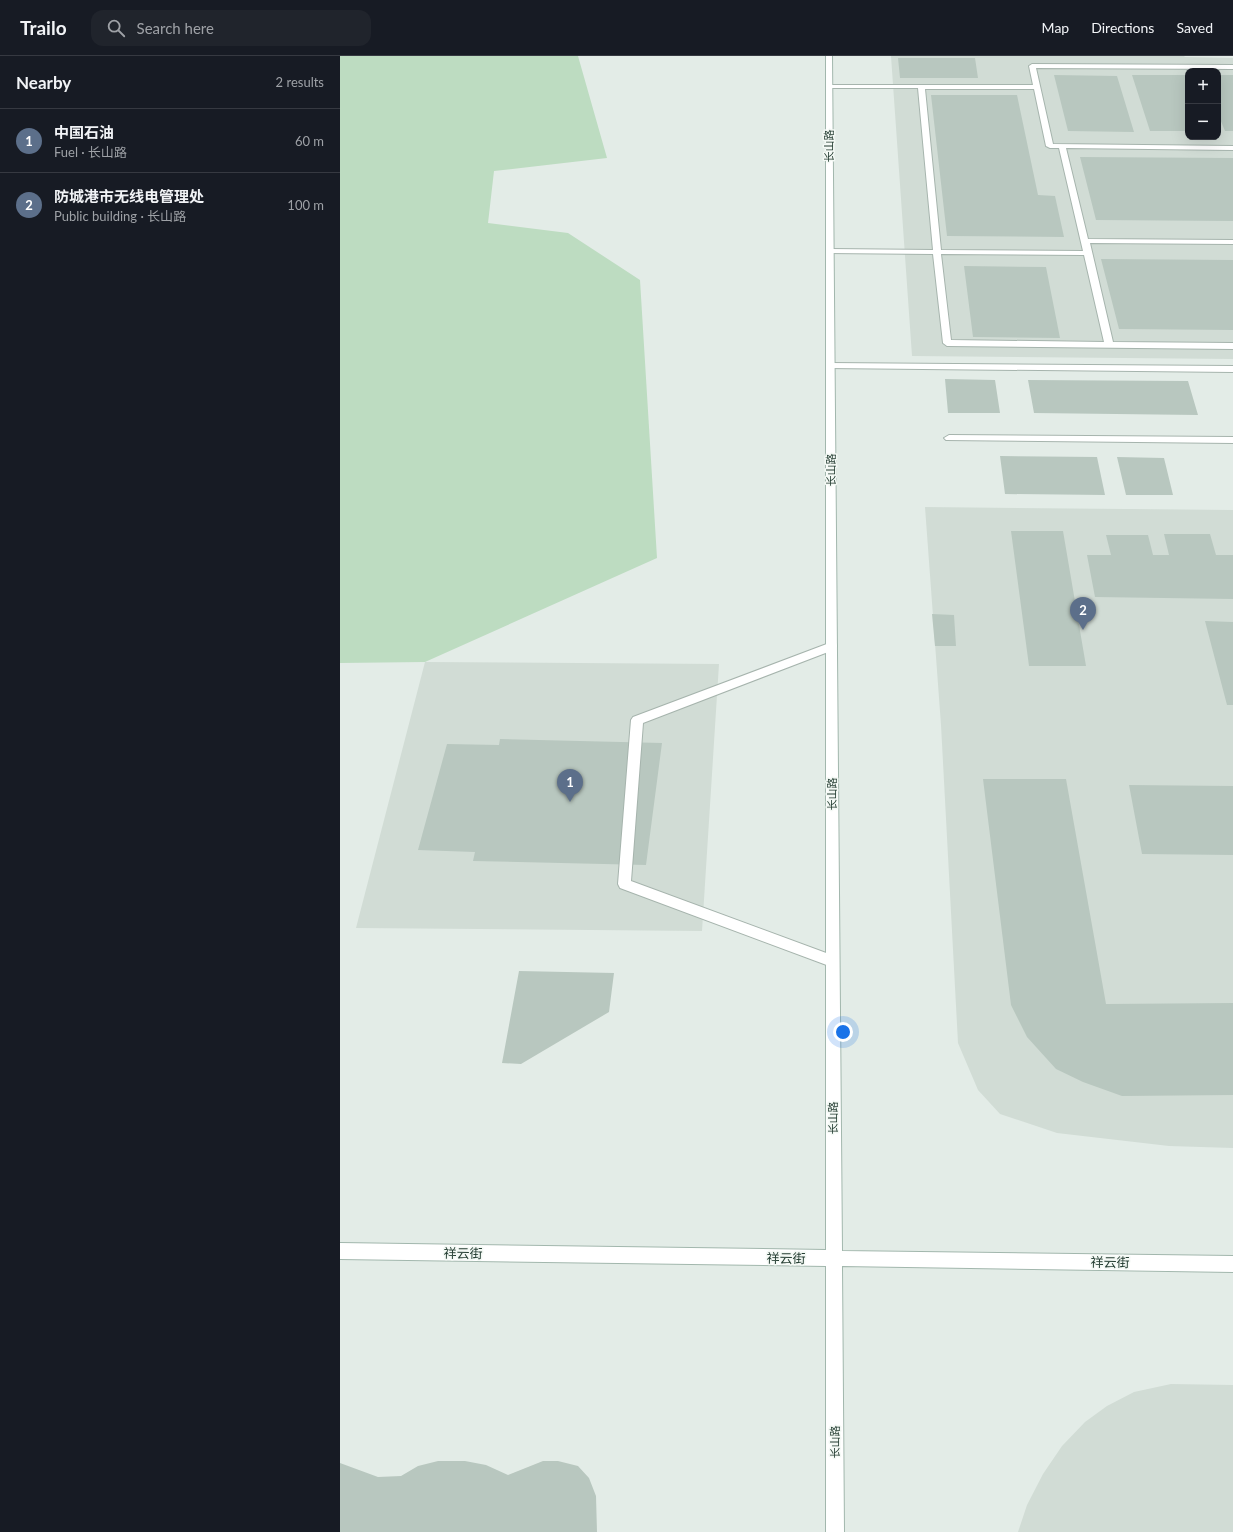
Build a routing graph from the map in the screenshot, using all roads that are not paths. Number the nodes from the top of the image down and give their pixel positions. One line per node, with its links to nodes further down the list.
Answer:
1 (829, 56): 3 (street, 长山路)
2 (1233, 67): 5 (street)
3 (829, 86): 4 (street); 10 (street, 长山路)
4 (921, 86): 5 (street); 11 (street)
5 (1037, 87): 6 (street)
6 (1062, 147): 7 (street); 8 (street)
7 (1233, 148)
8 (1085, 241): 9 (street); 12 (street)
9 (1233, 242)
10 (830, 251): 11 (street); 15 (street, 长山路)
11 (938, 252): 12 (street); 13 (street)
12 (1088, 254): 13 (street)
13 (1109, 345): 14 (street)
14 (1233, 346)
15 (830, 366): 16 (street); 19 (street, 长山路)
16 (1233, 369)
17 (949, 438): 18 (street)
18 (1233, 440)
19 (832, 646): 20 (street, 长山路); 20 (street)
20 (832, 962): 22 (street, 长山路)
21 (340, 1251): 22 (street, 祥云街)
22 (834, 1259): 23 (street, 祥云街); 24 (street, 长山路)
23 (1233, 1264)
24 (835, 1532)

